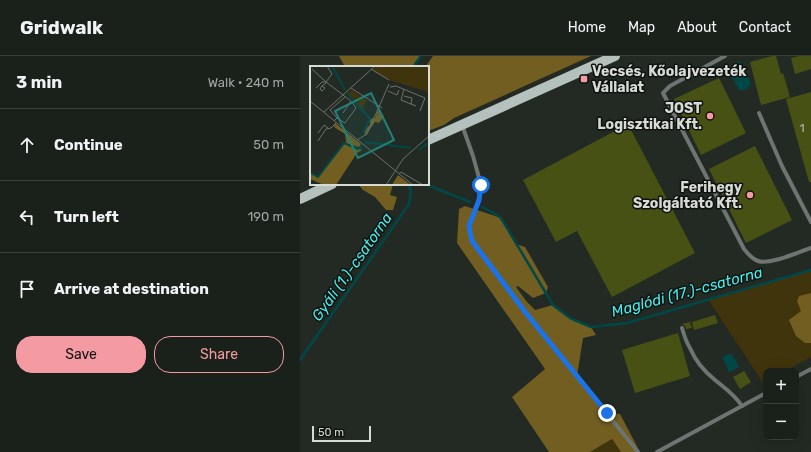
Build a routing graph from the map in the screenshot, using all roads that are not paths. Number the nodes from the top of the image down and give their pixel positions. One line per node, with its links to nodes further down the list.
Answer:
1 (615, 56): 4 (main road)
2 (725, 56): 9 (lane)
3 (760, 113): 8 (lane)
4 (462, 125): 5 (main road); 15 (lane)
5 (429, 140)
6 (330, 185): 7 (main road)
7 (300, 199)
8 (811, 222)
9 (811, 248)
10 (682, 328): 14 (lane)
11 (811, 369): 12 (lane)
12 (799, 375)
13 (763, 395): 14 (lane)
14 (742, 406): 16 (lane)
15 (638, 452)
16 (657, 452)

